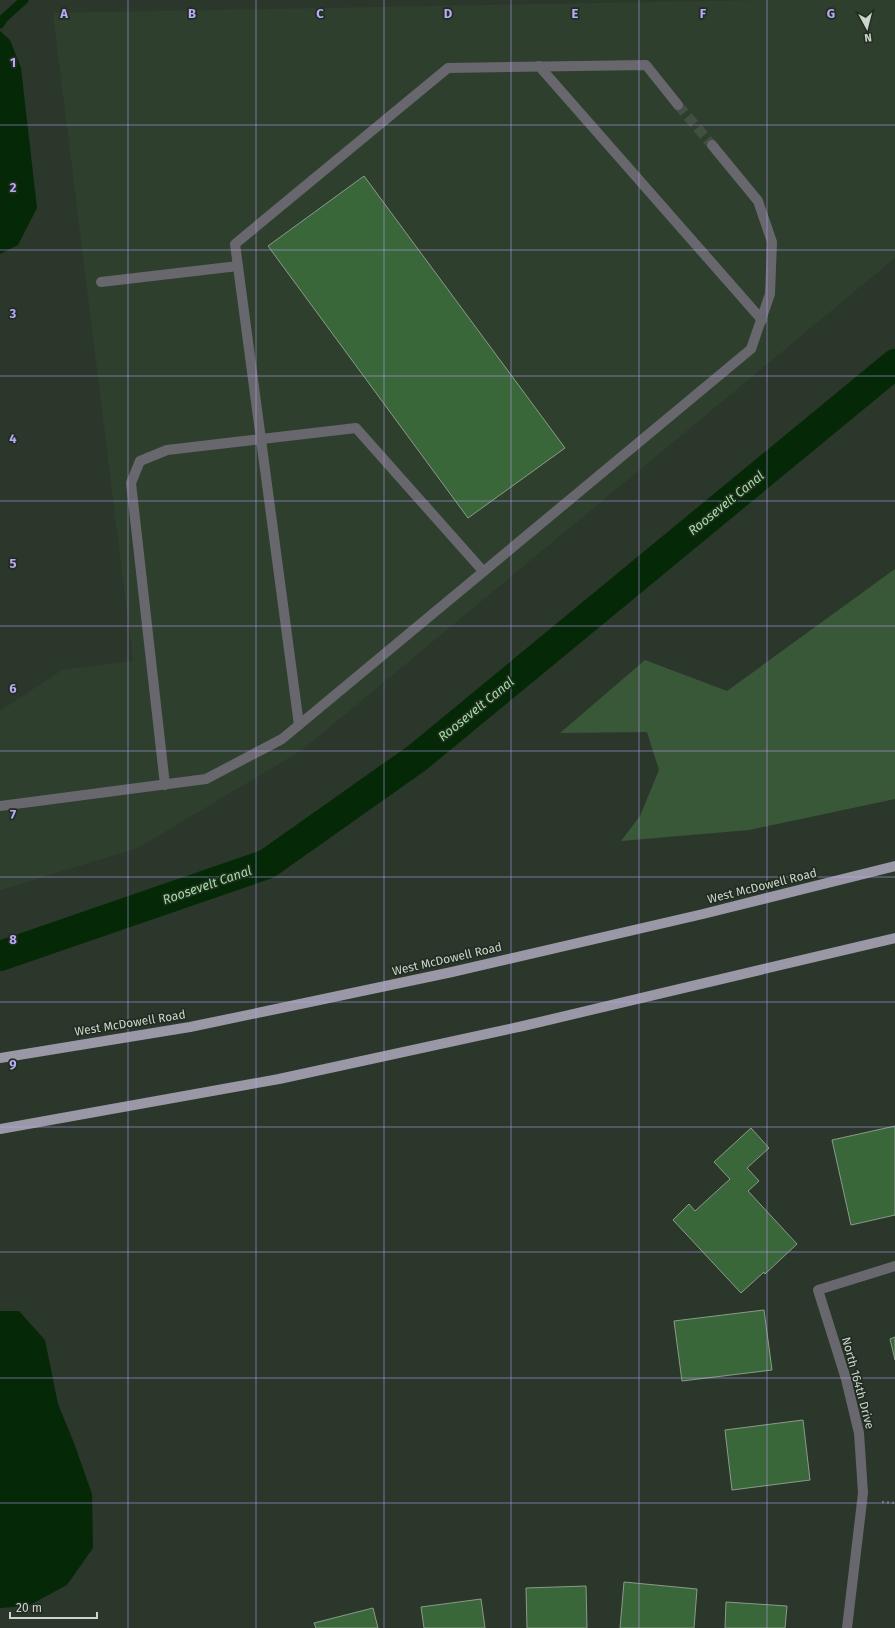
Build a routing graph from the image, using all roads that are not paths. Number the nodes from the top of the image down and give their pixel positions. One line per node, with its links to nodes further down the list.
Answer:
1 (539, 66): 2 (street); 4 (street); 6 (street)
2 (678, 105)
3 (712, 145): 6 (street)
4 (238, 266): 5 (street); 7 (street)
5 (101, 282)
6 (762, 320): 8 (street)
7 (261, 438): 8 (street); 9 (street); 10 (street)
8 (483, 571): 9 (street)
9 (299, 724): 10 (street)
10 (165, 785): 11 (street)
11 (0, 806)
12 (895, 866): 14 (main road, West McDowell Road)
13 (895, 938): 15 (main road)
14 (0, 1058)
15 (0, 1129)
16 (895, 1266): 17 (street, North 164th Drive)
17 (847, 1628)

